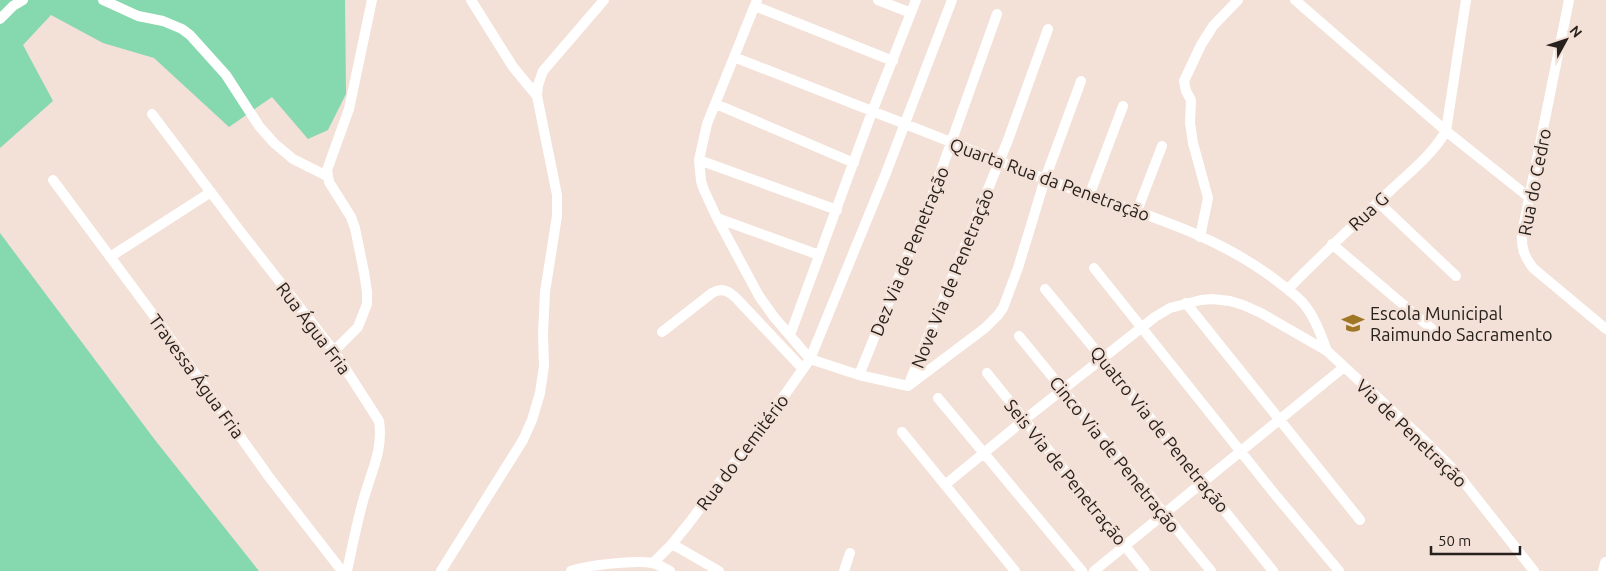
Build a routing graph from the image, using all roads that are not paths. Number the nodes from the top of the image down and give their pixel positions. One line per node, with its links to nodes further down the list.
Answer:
1 (23, 0): 16 (street)
2 (103, 0): 33 (street)
3 (372, 0): 33 (street)
4 (471, 0): 21 (street)
5 (604, 0): 21 (street)
6 (878, 0): 14 (street)
7 (916, 0): 14 (street)
8 (952, 0): 26 (street, Rua do Cemitério)
9 (1238, 0): 43 (street)
10 (1295, 0): 27 (street)
11 (1466, 0): 27 (street, Rua G)
12 (1569, 0): 38 (street, Rua do Cedro)
13 (756, 3): 18 (street); 19 (street)
14 (911, 13): 19 (street)
15 (997, 14): 28 (street, Dez Via de Penetração)
16 (0, 19)
17 (1048, 29): 31 (street, Nove Via de Penetração)
18 (734, 57): 22 (street); 24 (street, Quarta Rua da Penetração)
19 (893, 61): 24 (street)
20 (1081, 81): 34 (street)
21 (537, 96): 85 (street)
22 (716, 104): 30 (street); 32 (street)
23 (1124, 106): 37 (street)
24 (872, 112): 26 (street, Quarta Rua da Penetração); 32 (street)
25 (152, 114): 36 (street, Rua Água Fria)
26 (905, 124): 28 (street, Quarta Rua da Penetração); 61 (street, Rua do Cemitério)
27 (1446, 131): 38 (street); 39 (street, Rua G)
28 (952, 143): 31 (street, Quarta Rua da Penetração); 65 (street, Dez Via de Penetração)
29 (1162, 146): 41 (street)
30 (700, 160): 40 (street); 42 (street)
31 (999, 160): 34 (street, Quarta Rua da Penetração); 66 (street, Nove Via de Penetração)
32 (854, 163): 40 (street)
33 (327, 176): 58 (street)
34 (1045, 179): 37 (street, Quarta Rua da Penetração); 66 (street)
35 (53, 180): 46 (street, Travessa Água Fria)
36 (211, 192): 46 (street); 58 (street, Rua Água Fria)
37 (1089, 196): 41 (street, Quarta Rua da Penetração)
38 (1530, 198): 53 (street, Rua do Cedro)
39 (1378, 202): 44 (street, Rua G); 48 (street)
40 (837, 210): 45 (street)
41 (1137, 210): 43 (street, Quarta Rua da Penetração)
42 (716, 218): 45 (street); 55 (street)
43 (1200, 237): 50 (street, Quarta Rua da Penetração)
44 (1332, 244): 50 (street, Rua G); 56 (street)
45 (819, 255): 55 (street)
46 (110, 257): 83 (street, Travessa Água Fria)
47 (1094, 268): 52 (street)
48 (1456, 276)
49 (1045, 289): 60 (street, Quatro Via de Penetração)
50 (1288, 289): 59 (street, Quarta Rua da Penetração)
51 (1186, 303): 52 (street, Via de Penetração); 59 (street, Via de Penetração); 69 (street)
52 (1141, 327): 60 (street, Via de Penetração); 72 (street)
53 (1606, 329)
54 (662, 332): 63 (street)
55 (790, 335): 61 (street)
56 (1439, 335)
57 (1019, 336): 67 (street, Cinco Via de Penetração)
58 (334, 351): 84 (street, Rua Água Fria)
59 (1327, 351): 62 (street, Via de Penetração)
60 (1102, 358): 67 (street, Via de Penetração); 74 (street, Quatro Via de Penetração)
61 (810, 359): 63 (street, Rua do Cemitério); 65 (street)
62 (1344, 367): 69 (street, Via de Penetração); 97 (street, Via de Penetração)
63 (803, 369): 78 (street, Rua do Cemitério)
64 (987, 372): 70 (street, Seis Via de Penetração)
65 (859, 375): 66 (street)
66 (908, 386)
67 (1062, 390): 70 (street, Via de Penetração); 76 (street, Cinco Via de Penetração)
68 (938, 398): 73 (street)
69 (1280, 419): 72 (street, Via de Penetração); 77 (street)
70 (1024, 420): 73 (street, Via de Penetração); 79 (street, Seis Via de Penetração)
71 (902, 432): 75 (street)
72 (1241, 450): 74 (street, Via de Penetração); 96 (street)
73 (984, 453): 75 (street, Via de Penetração); 91 (street)
74 (1202, 481): 76 (street, Via de Penetração); 95 (street, Quatro Via de Penetração)
75 (946, 484): 90 (street)
76 (1164, 514): 79 (street, Via de Penetração); 94 (street, Cinco Via de Penetração)
77 (1360, 520)
78 (672, 544): 81 (street, Rua do Cemitério); 88 (street)
79 (1125, 546): 92 (street, Via de Penetração); 93 (street, Seis Via de Penetração)
80 (850, 553): 89 (street)
81 (653, 563): 86 (street); 87 (street)
82 (1606, 563): 98 (street)
83 (342, 571)
84 (347, 571)
85 (441, 571)
86 (571, 571)
87 (670, 571)
88 (719, 571)
89 (844, 571)
90 (1015, 571)
91 (1082, 571)
92 (1094, 571)
93 (1145, 571)
94 (1211, 571)
95 (1273, 571)
96 (1339, 571)
97 (1534, 571)
98 (1604, 571)

